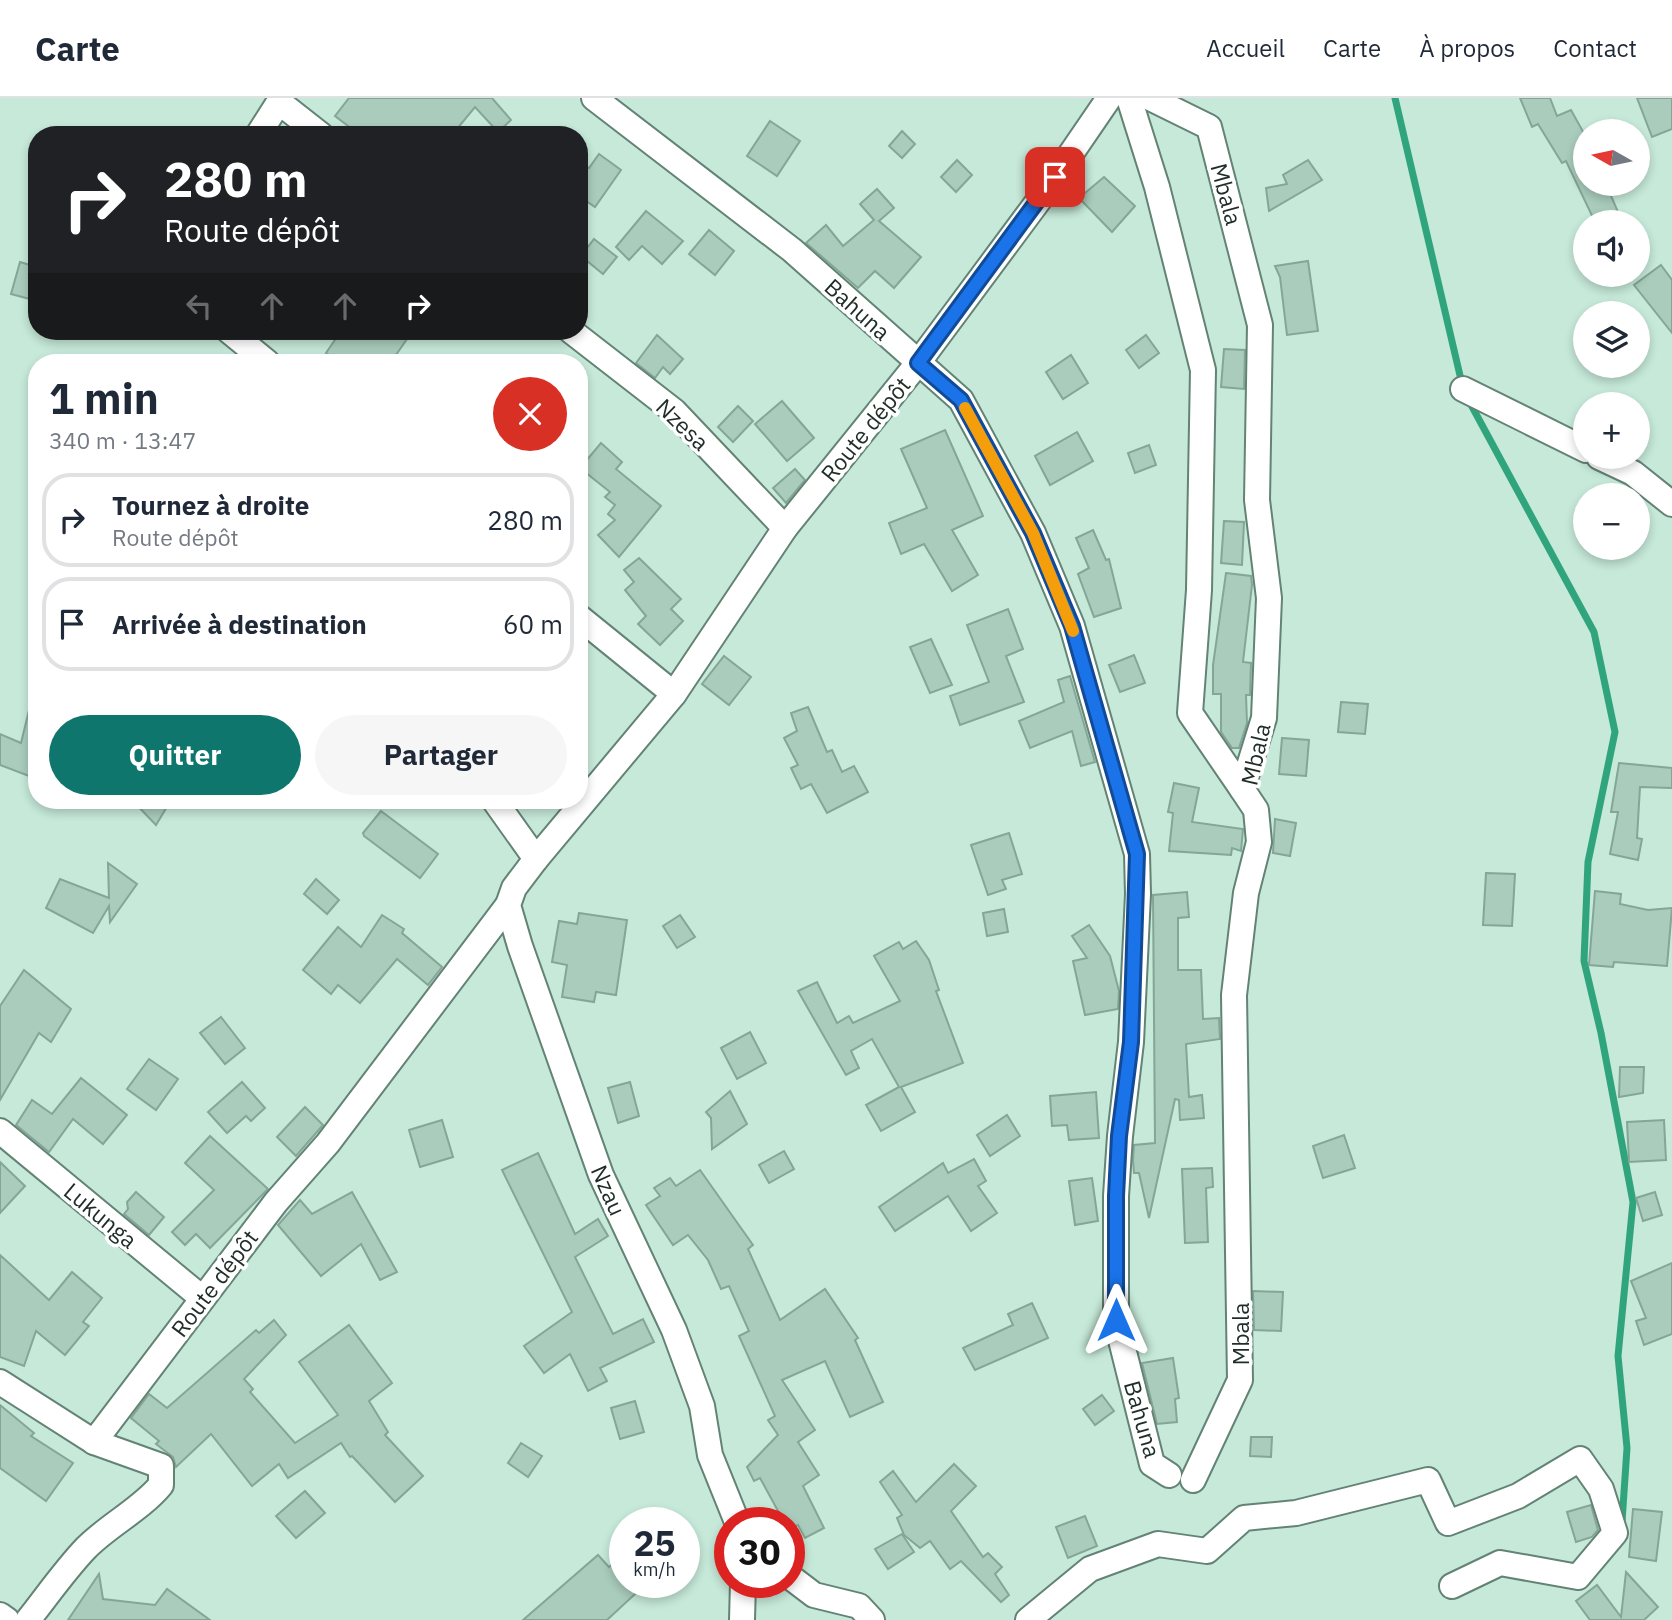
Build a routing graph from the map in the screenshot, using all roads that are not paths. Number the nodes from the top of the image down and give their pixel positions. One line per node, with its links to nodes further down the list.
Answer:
1 (594, 98): 11 (street, Bahuna)
2 (1109, 98): 11 (street, Route dépôt)
3 (1129, 98): 19 (street)
4 (1150, 98): 19 (street, Mbala)
5 (280, 100): 6 (street); 7 (street)
6 (264, 126)
7 (310, 126)
8 (240, 340): 10 (street)
9 (583, 340): 16 (street, Nzesa)
10 (257, 354)
11 (918, 363): 16 (street, Route dépôt); 29 (street, Bahuna)
12 (1463, 390): 13 (street)
13 (1573, 444)
14 (1625, 469): 15 (street)
15 (1672, 504)
16 (785, 528): 18 (street, Route dépôt)
17 (588, 624): 18 (street)
18 (674, 694): 20 (street)
19 (1242, 789): 29 (street, Mbala)
20 (588, 797)
21 (500, 809): 23 (street)
22 (578, 809): 23 (street)
23 (536, 859): 24 (street)
24 (508, 905): 26 (street, Route dépôt); 30 (street, Nzau)
25 (0, 1131): 26 (street, Lukunga)
26 (202, 1298): 28 (street, Route dépôt)
27 (0, 1382): 28 (street)
28 (94, 1442): 36 (street)
29 (1181, 1478)
30 (731, 1507)
31 (1452, 1586): 39 (street)
32 (805, 1588): 38 (street)
33 (743, 1598): 37 (street)
34 (0, 1615): 35 (street)
35 (7, 1620)
36 (28, 1620)
37 (742, 1620)
38 (872, 1620)
39 (1028, 1620)

